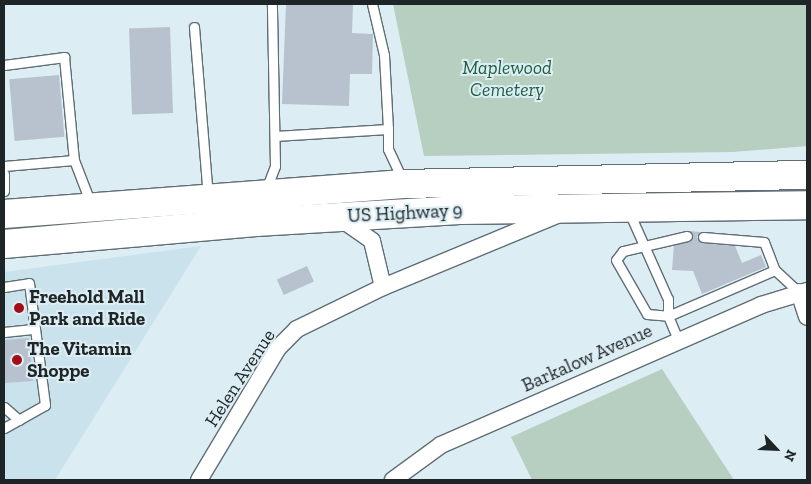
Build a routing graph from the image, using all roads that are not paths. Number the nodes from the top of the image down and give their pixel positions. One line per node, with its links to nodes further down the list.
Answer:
1 (272, 4): 6 (lane)
2 (372, 4): 5 (lane)
3 (194, 27): 16 (lane)
4 (4, 65): 7 (lane)
5 (388, 129): 6 (lane); 13 (lane)
6 (275, 136): 15 (lane)
7 (74, 160): 9 (lane); 18 (lane)
8 (807, 161): 11 (highway)
9 (4, 166)
10 (4, 174): 14 (lane)
11 (724, 174): 12 (highway, US Highway 9); 13 (highway, US Highway 9)
12 (807, 175)
13 (404, 184): 15 (highway, US Highway 9)
14 (4, 191)
15 (265, 192): 16 (highway, US Highway 9)
16 (208, 196): 18 (highway, US Highway 9)
17 (807, 205): 20 (highway, US Highway 9)
18 (92, 206): 21 (highway, US Highway 9)
19 (582, 206): 20 (highway, US Highway 9); 22 (highway, US Highway 9); 29 (street, Helen Avenue)
20 (627, 207): 26 (lane)
21 (4, 214)
22 (337, 217): 25 (highway, US Highway 9); 29 (street)
23 (687, 236): 26 (lane)
24 (703, 237): 27 (lane)
25 (4, 244)
26 (647, 245): 31 (lane); 31 (lane)
27 (775, 270): 30 (lane); 31 (lane)
28 (4, 287): 33 (lane)
29 (383, 287): 39 (street, Helen Avenue)
30 (803, 291): 32 (street); 35 (street, Barkalow Avenue)
31 (668, 316): 35 (lane)
32 (807, 316)
33 (35, 330): 34 (lane); 37 (lane)
34 (4, 332)
35 (678, 340): 40 (street, Barkalow Avenue)
36 (4, 407): 37 (lane)
37 (19, 420): 38 (lane)
38 (4, 428)
39 (199, 480)
40 (393, 480)

